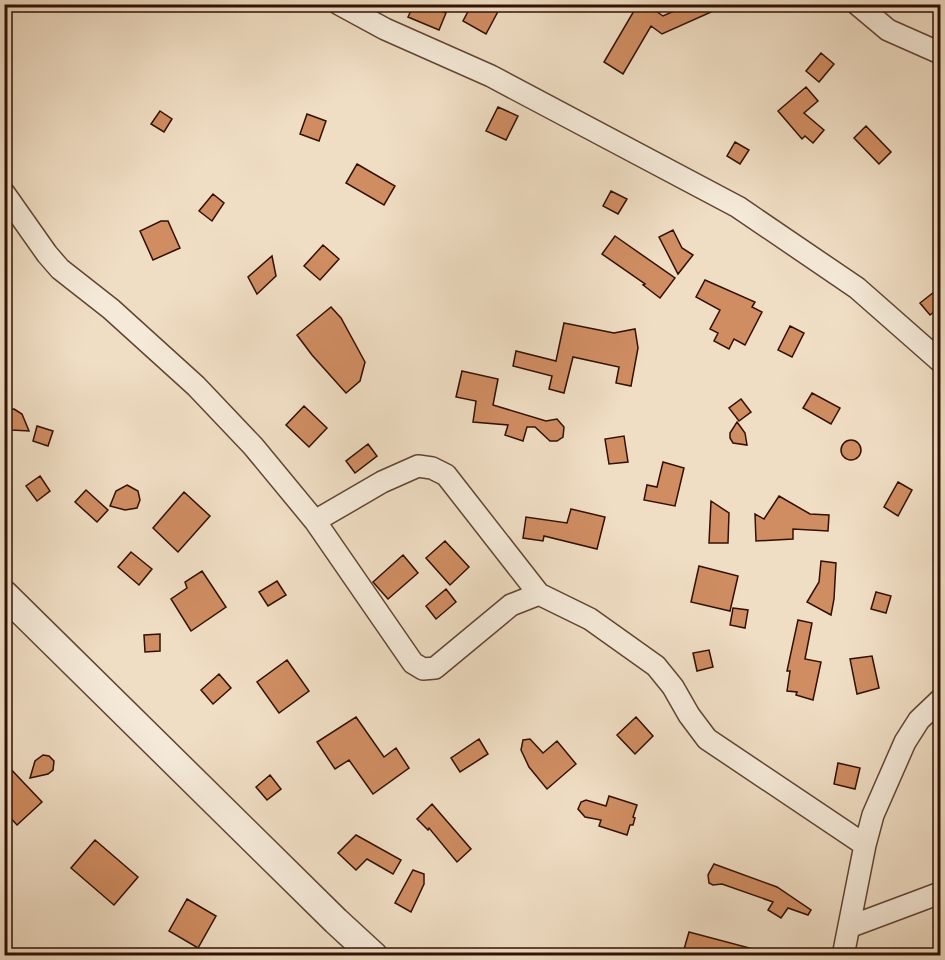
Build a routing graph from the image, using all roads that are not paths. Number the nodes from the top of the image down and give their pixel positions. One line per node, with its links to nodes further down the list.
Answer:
1 (339, 4): 5 (street)
2 (857, 4): 3 (street)
3 (940, 52)
4 (4, 193): 6 (street)
5 (940, 362)
6 (315, 521): 8 (street); 8 (street)
7 (4, 594): 13 (street)
8 (539, 594): 10 (street)
9 (940, 700): 10 (street)
10 (865, 845): 12 (street)
11 (940, 893): 12 (street)
12 (849, 927): 14 (street)
13 (370, 954)
14 (843, 956)

